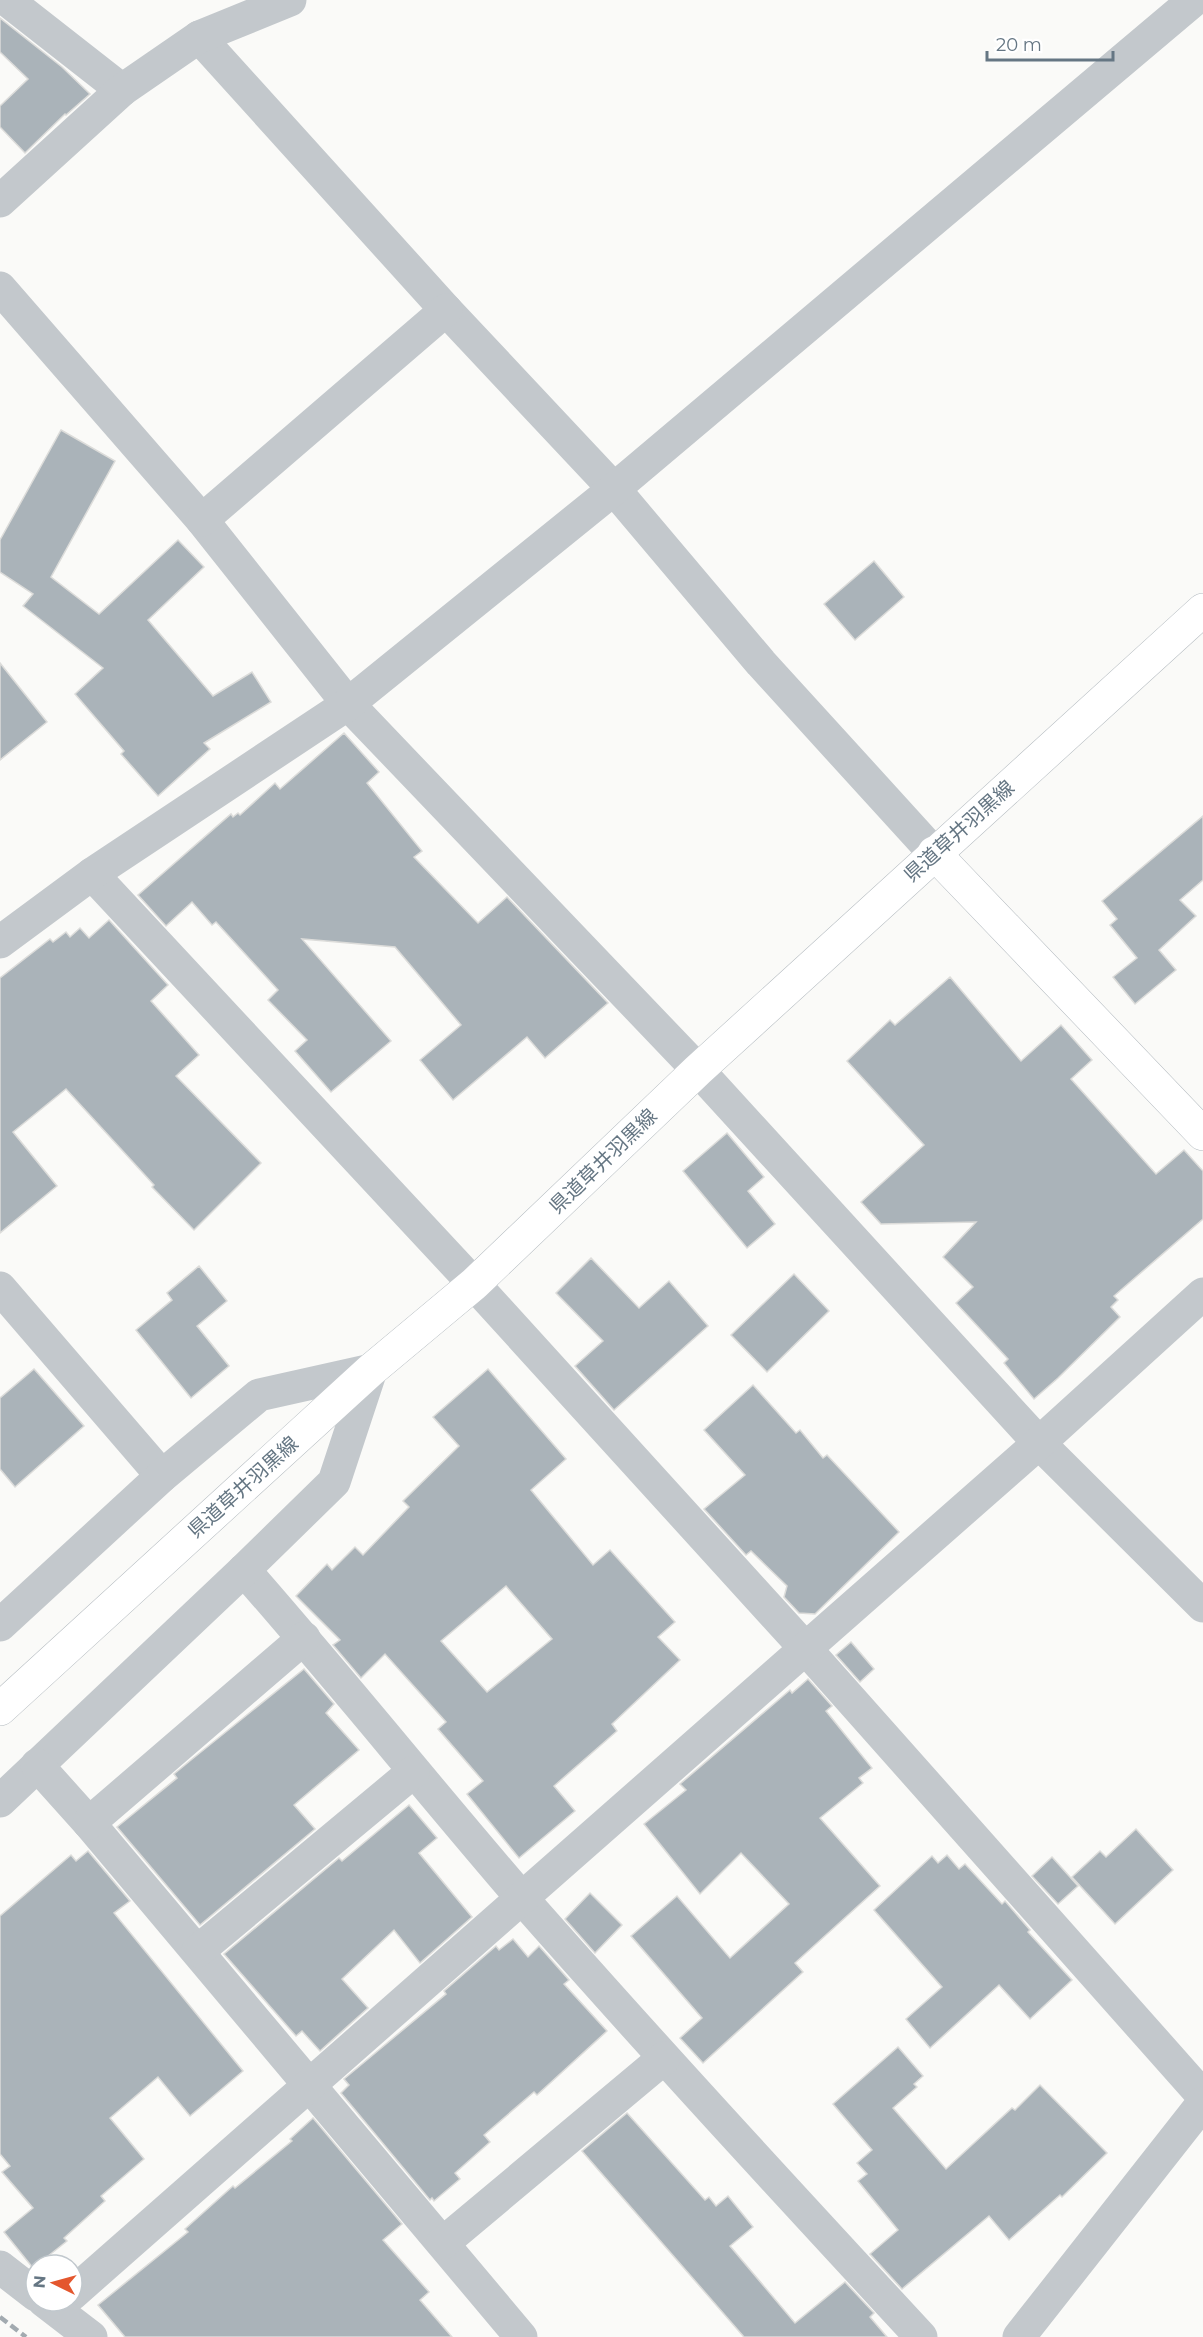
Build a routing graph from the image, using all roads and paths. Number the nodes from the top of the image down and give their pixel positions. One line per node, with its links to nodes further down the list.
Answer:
1 (7, 0): 5 (street)
2 (290, 0): 4 (street)
3 (1194, 0): 9 (street)
4 (199, 37): 5 (street); 8 (street)
5 (122, 90): 6 (street)
6 (0, 201)
7 (0, 288): 10 (street)
8 (446, 310): 9 (street); 10 (street)
9 (614, 489): 12 (street); 13 (street)
10 (202, 520): 12 (street)
11 (1203, 610): 13 (main road, 県道草井羽黒線)
12 (348, 704): 14 (street); 16 (street)
13 (934, 853): 16 (main road, 県道草井羽黒線); 17 (main road)
14 (93, 874): 15 (street); 18 (street)
15 (0, 942)
16 (698, 1070): 18 (main road, 県道草井羽黒線); 22 (street)
17 (1203, 1134)
18 (474, 1284): 21 (main road, 県道草井羽黒線); 28 (street)
19 (0, 1288): 23 (street)
20 (1203, 1294): 22 (street)
21 (371, 1370): 23 (street); 24 (street); 29 (main road, 県道草井羽黒線)
22 (1039, 1443): 25 (street); 28 (street)
23 (162, 1476): 26 (street)
24 (244, 1570): 27 (street); 30 (street)
25 (1203, 1606)
26 (0, 1625)
27 (304, 1638): 31 (street); 33 (street)
28 (805, 1648): 34 (street); 38 (street)
29 (0, 1709)
30 (37, 1765): 32 (street); 33 (street)
31 (413, 1772): 34 (street); 35 (street)
32 (0, 1801)
33 (89, 1823): 35 (street)
34 (521, 1897): 36 (street); 37 (street)
35 (198, 1951): 37 (street)
36 (664, 2058): 40 (street); 47 (street)
37 (310, 2087): 40 (street); 42 (street)
38 (1203, 2096)
39 (1203, 2103): 48 (street)
40 (443, 2243): 46 (street)
41 (0, 2267): 43 (street)
42 (84, 2275)
43 (24, 2282)
44 (67, 2313): 45 (street)
45 (91, 2337)
46 (521, 2337)
47 (921, 2337)
48 (1019, 2337)

